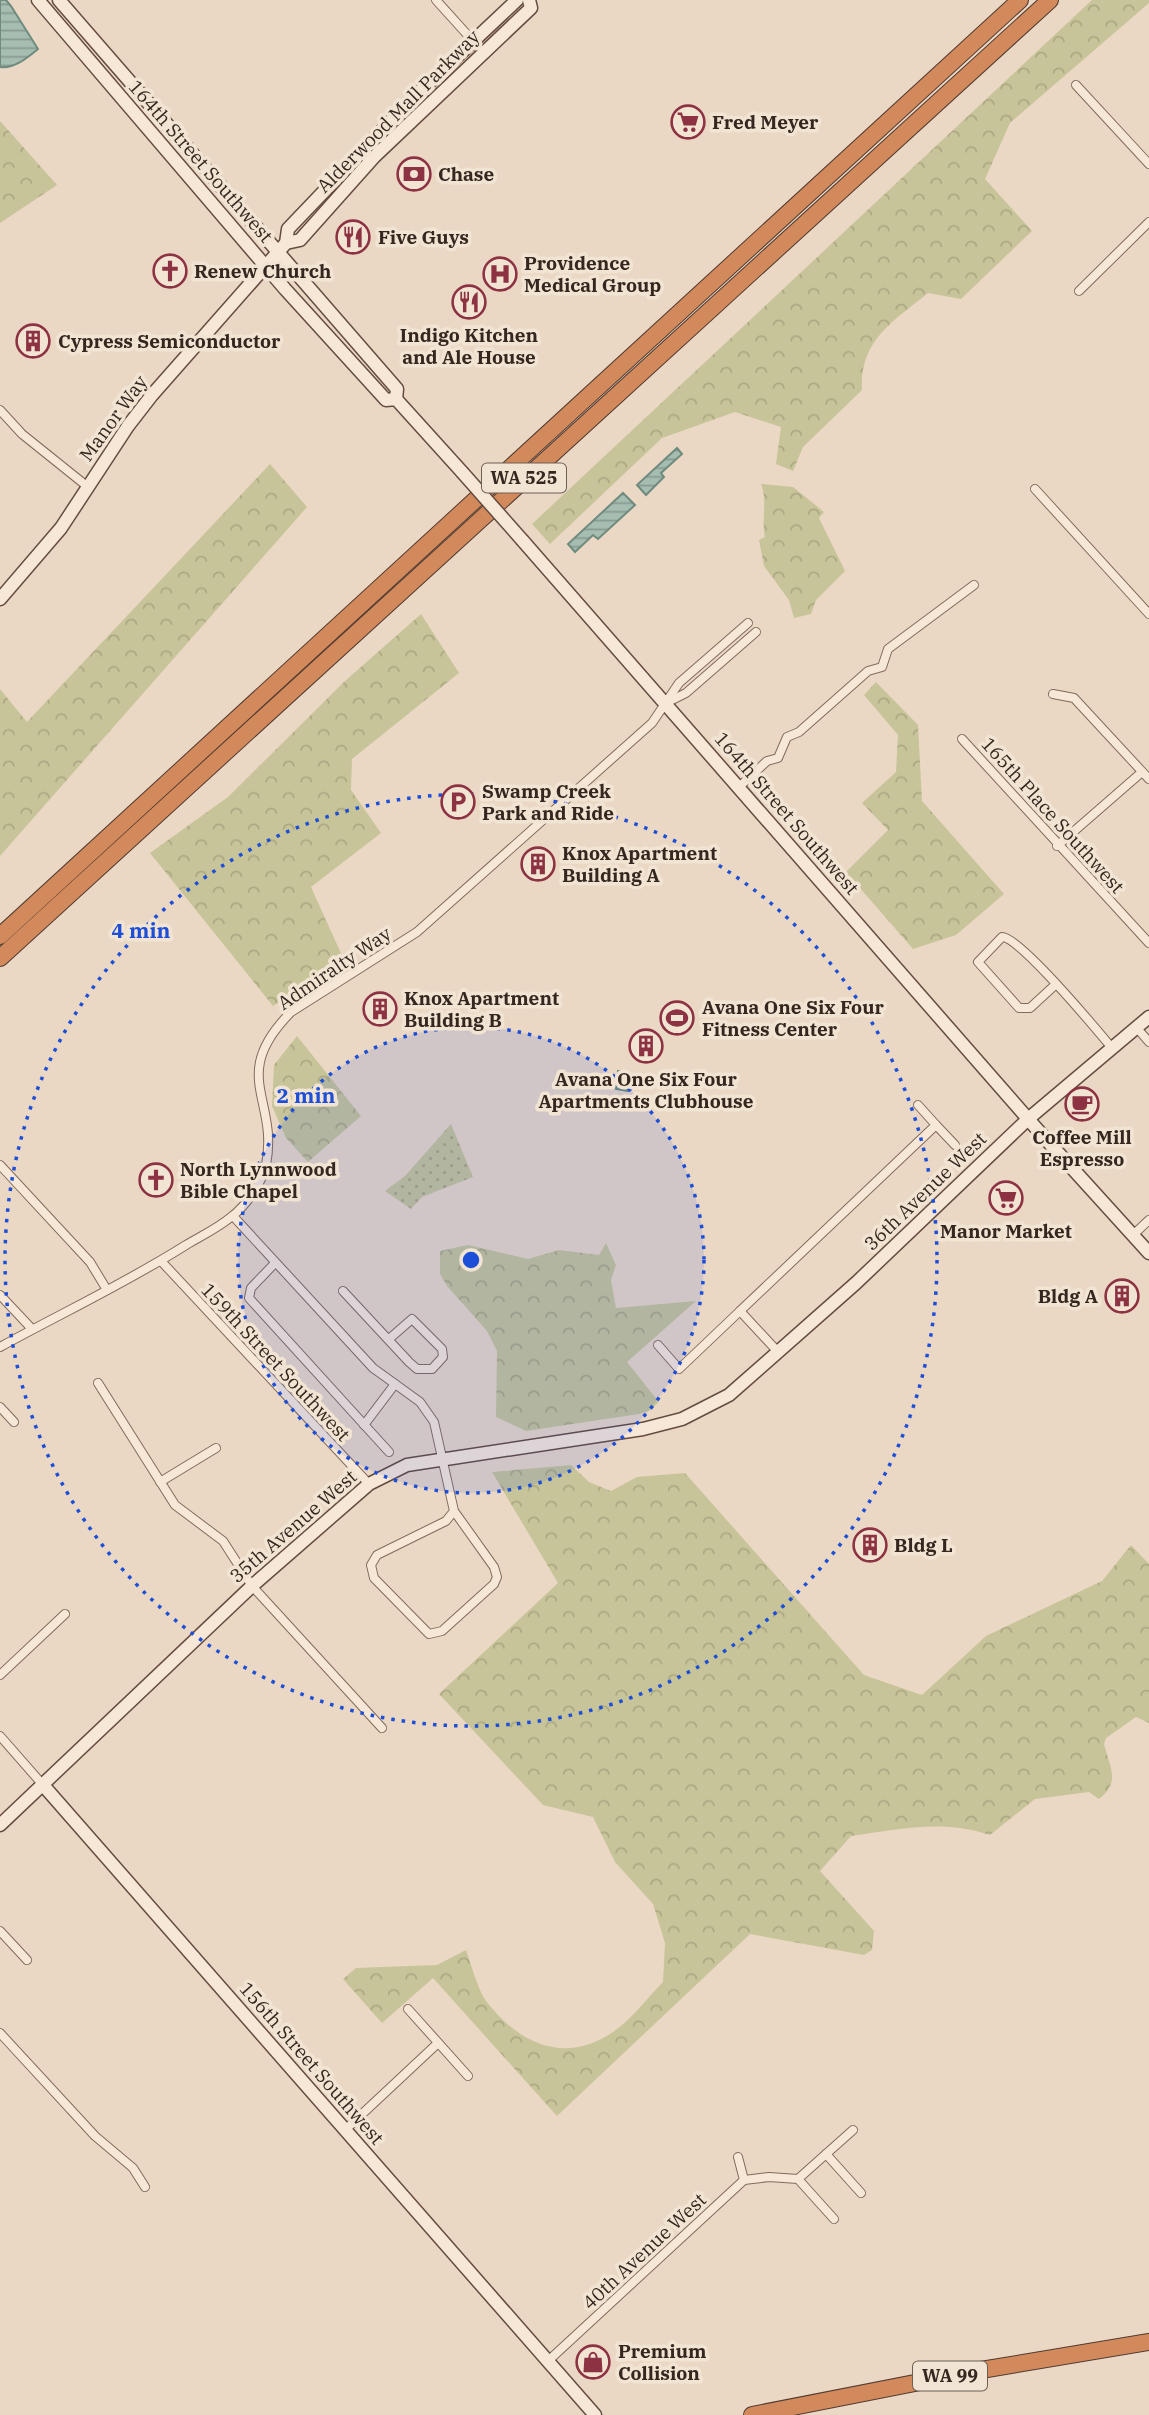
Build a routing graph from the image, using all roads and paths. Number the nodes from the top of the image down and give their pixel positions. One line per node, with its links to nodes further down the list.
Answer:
1 (38, 0): 14 (main road, 164th Street Southwest)
2 (59, 0): 13 (main road, 164th Street Southwest)
3 (436, 0): 8 (street)
4 (517, 0): 8 (main road, Alderwood Mall Parkway)
5 (529, 0): 12 (main road, Alderwood Mall Parkway)
6 (1019, 0): 32 (highway, WA 525)
7 (1050, 0): 34 (highway, WA 525)
8 (473, 41): 12 (main road, Alderwood Mall Parkway)
9 (1076, 85): 10 (street)
10 (1149, 164)
11 (1149, 222): 15 (street)
12 (286, 243): 13 (main road, Alderwood Mall Parkway)
13 (277, 254): 14 (main road, Alderwood Mall Parkway); 16 (main road, 164th Street Southwest)
14 (265, 266): 16 (main road, 164th Street Southwest); 18 (main road, Manor Way)
15 (1079, 291)
16 (396, 399): 26 (main road, 164th Street Southwest, bridge)
17 (0, 410): 18 (street)
18 (88, 486): 21 (main road, Manor Way)
19 (1035, 489): 22 (street)
20 (974, 585): 30 (street)
21 (0, 599)
22 (1149, 614)
23 (748, 623): 26 (street)
24 (756, 632): 26 (street)
25 (1053, 694): 28 (street)
26 (666, 704): 30 (main road, 164th Street Southwest); 45 (street, Admiralty Way)
27 (962, 739): 31 (street, 165th Place Southwest)
28 (1142, 772): 29 (street); 31 (street)
29 (1149, 779)
30 (739, 787): 41 (main road, 164th Street Southwest)
31 (1057, 846): 33 (street, 165th Place Southwest)
32 (0, 936)
33 (1149, 943)
34 (0, 958)
35 (1055, 985): 35 (street); 39 (street)
36 (1149, 1017): 37 (main road, 36th Avenue West)
37 (1136, 1027): 38 (street); 39 (main road, 36th Avenue West)
38 (1149, 1042)
39 (1112, 1048): 41 (main road, 36th Avenue West)
40 (918, 1105): 42 (street)
41 (1028, 1119): 47 (main road, 164th Street Southwest); 59 (main road, 36th Avenue West)
42 (936, 1125): 43 (street); 54 (street)
43 (956, 1145)
44 (0, 1165): 51 (street)
45 (233, 1216): 49 (street, Admiralty Way); 50 (street)
46 (1149, 1220): 47 (street)
47 (1133, 1235): 48 (main road, 164th Street Southwest)
48 (1149, 1253)
49 (161, 1261): 51 (street, Admiralty Way); 70 (street, 159th Street Southwest)
50 (275, 1263): 61 (street); 65 (street)
51 (107, 1290): 55 (street, Admiralty Way)
52 (343, 1291): 56 (street)
53 (0, 1295): 55 (street)
54 (740, 1311): 57 (street); 59 (street)
55 (32, 1329): 58 (street, Admiralty Way)
56 (389, 1339): 56 (street)
57 (657, 1346)
58 (0, 1347)
59 (779, 1353): 62 (main road, 36th Avenue West)
60 (98, 1383): 69 (street)
61 (395, 1384): 65 (street); 68 (street)
62 (729, 1395): 68 (main road, 35th Avenue West)
63 (0, 1407): 64 (street)
64 (14, 1422)
65 (364, 1425): 67 (street)
66 (216, 1448): 69 (street)
67 (389, 1452)
68 (441, 1459): 70 (main road, 35th Avenue West); 71 (street)
69 (160, 1482): 72 (street)
70 (369, 1484): 72 (main road, 35th Avenue West)
71 (454, 1511): 71 (street)
72 (253, 1587): 75 (street); 77 (main road, 35th Avenue West)
73 (65, 1615): 74 (street)
74 (0, 1675)
75 (382, 1728)
76 (0, 1736): 77 (street, 156th Street Southwest)
77 (43, 1785): 78 (main road, 35th Avenue West); 85 (main road, 156th Street Southwest)
78 (0, 1825)
79 (0, 1930): 80 (street)
80 (27, 1959)
81 (408, 2010): 83 (street)
82 (0, 2033): 91 (street)
83 (438, 2043): 84 (street); 85 (street)
84 (468, 2076)
85 (345, 2130): 95 (main road, 156th Street Southwest)
86 (853, 2130): 87 (street)
87 (826, 2154): 89 (street); 92 (street)
88 (738, 2157): 90 (street)
89 (798, 2179): 90 (street); 93 (street)
90 (744, 2180): 95 (street, 40th Avenue West)
91 (145, 2187)
92 (861, 2193)
93 (834, 2219)
94 (1149, 2342): 97 (highway, WA 99)
95 (548, 2361): 96 (main road, 156th Street Southwest)
96 (595, 2415)
97 (752, 2415)

